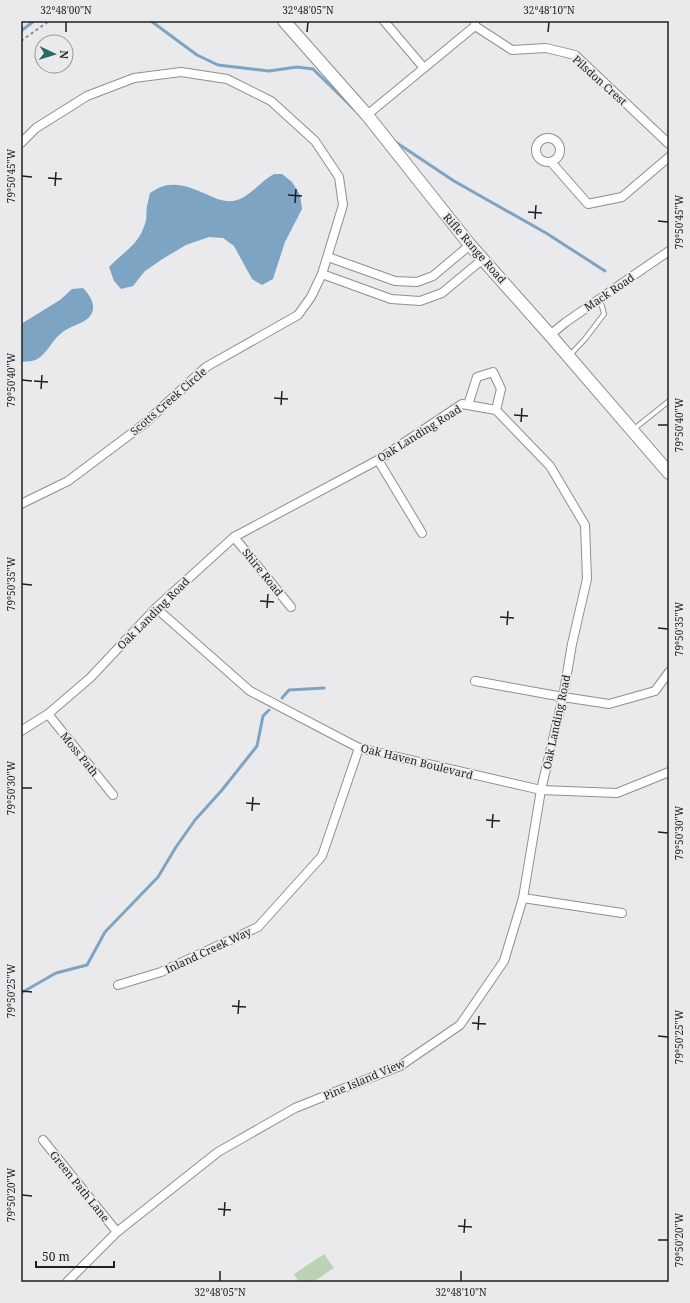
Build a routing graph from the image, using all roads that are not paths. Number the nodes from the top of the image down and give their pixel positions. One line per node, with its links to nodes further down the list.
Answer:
1 (284, 21): 5 (main road, Rifle Range Road)
2 (384, 21): 4 (street)
3 (475, 23): 4 (street); 7 (street, Pilsdon Crest)
4 (424, 68): 5 (street)
5 (367, 115): 10 (main road, Rifle Range Road)
6 (21, 143): 12 (street, Scotts Creek Circle)
7 (669, 144)
8 (669, 157): 9 (street)
9 (551, 162)
10 (470, 245): 12 (street); 13 (main road, Rifle Range Road)
11 (669, 252): 15 (street, Mack Road)
12 (328, 257): 14 (street, Scotts Creek Circle)
13 (483, 259): 14 (street); 16 (main road, Rifle Range Road)
14 (322, 274): 24 (street, Scotts Creek Circle)
15 (600, 299): 16 (street, Mack Road); 17 (lane)
16 (550, 334): 17 (main road, Rifle Range Road)
17 (568, 356): 21 (main road, Rifle Range Road)
18 (669, 401): 21 (lane)
19 (468, 405): 20 (street, Oak Landing Road); 20 (street); 22 (street, Oak Landing Road)
20 (496, 410): 31 (street, Oak Landing Road)
21 (632, 430): 23 (main road, Rifle Range Road)
22 (378, 460): 25 (street); 26 (street, Oak Landing Road)
23 (669, 473)
24 (21, 504)
25 (422, 533)
26 (234, 537): 27 (street, Shire Road); 28 (street, Oak Landing Road)
27 (292, 607)
28 (156, 608): 32 (street, Oak Landing Road); 34 (street, Oak Haven Boulevard)
29 (669, 672): 31 (street)
30 (475, 680): 31 (street)
31 (563, 697): 36 (street, Oak Landing Road)
32 (48, 714): 33 (street, Oak Landing Road); 37 (street, Moss Path)
33 (21, 731)
34 (359, 748): 36 (street, Oak Haven Boulevard); 40 (street, Inland Creek Way)
35 (669, 772): 36 (street, Oak Haven Boulevard)
36 (541, 790): 38 (street, Pine Island View)
37 (113, 795)
38 (523, 898): 39 (street); 42 (street, Pine Island View)
39 (622, 912)
40 (118, 985)
41 (42, 1140): 42 (street, Green Path Lane)
42 (117, 1232): 43 (street, Pine Island View)
43 (66, 1282)

